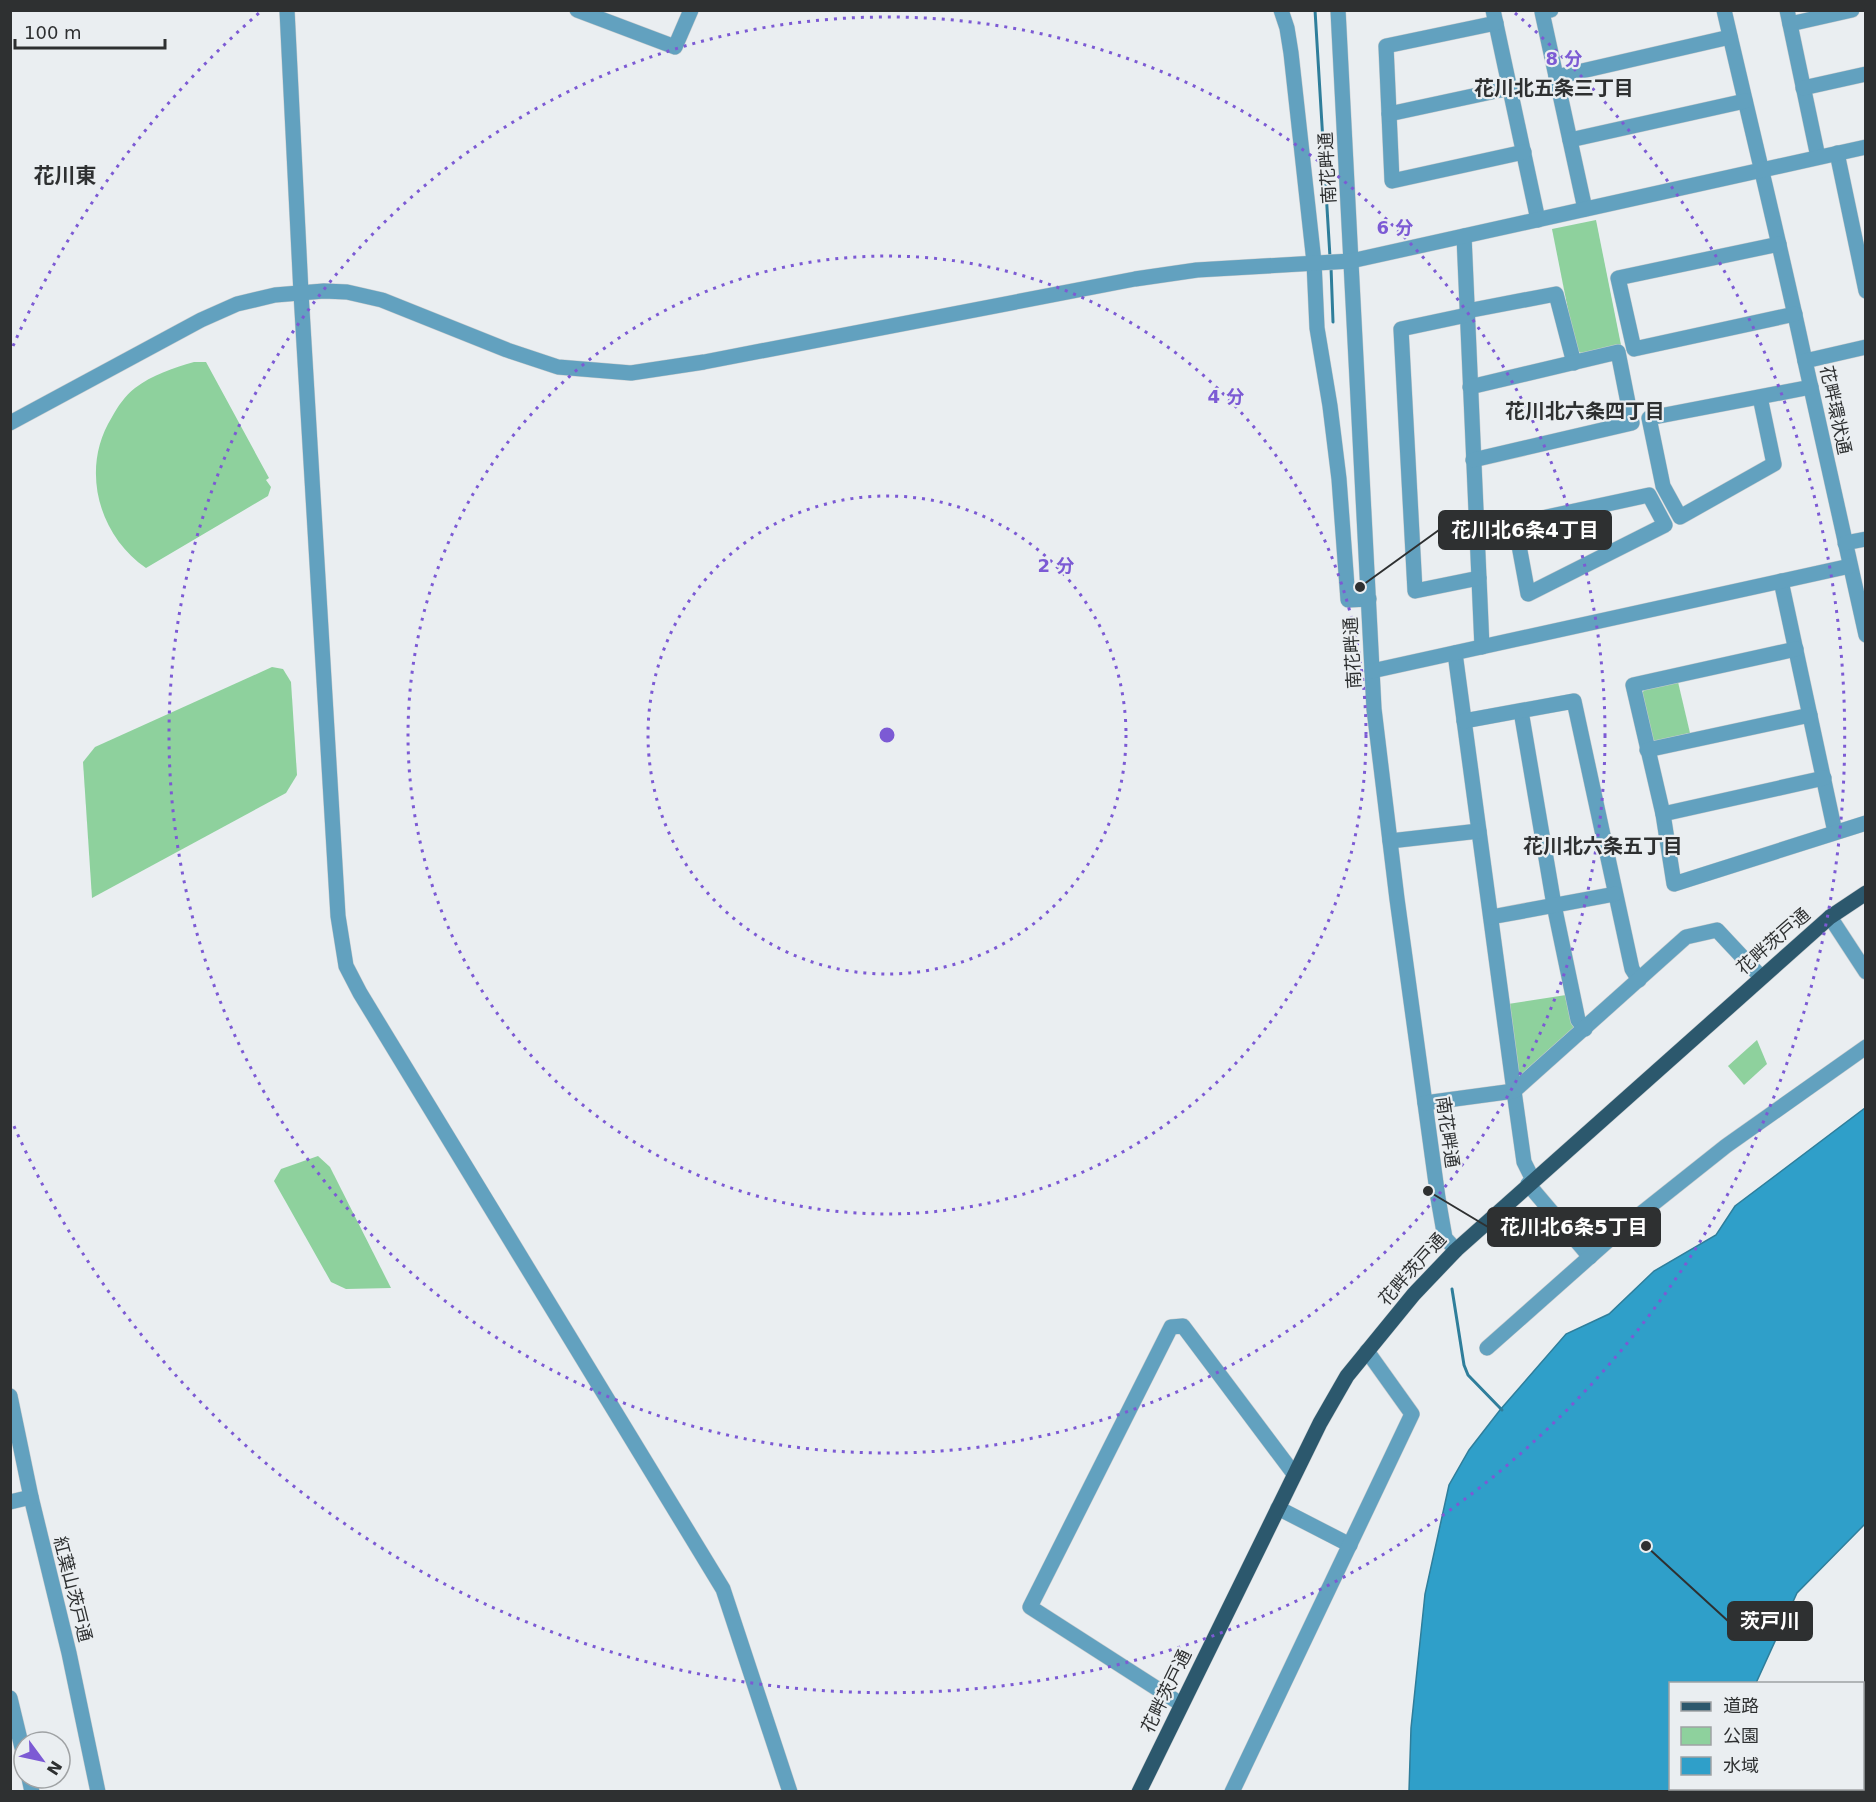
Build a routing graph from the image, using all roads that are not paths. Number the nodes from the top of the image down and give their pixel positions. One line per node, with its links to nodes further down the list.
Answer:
1 (287, 10): 32 (street)
2 (578, 10): 3 (street)
3 (691, 10)
4 (1281, 10): 30 (street)
5 (1338, 10): 29 (street, 南花畔通)
6 (1551, 10): 13 (street)
7 (1724, 10): 11 (street)
8 (1852, 10): 10 (street)
9 (1494, 16): 14 (street); 17 (street)
10 (1788, 17): 15 (street)
11 (1730, 37): 13 (street); 16 (street)
12 (1866, 74): 15 (street)
13 (1556, 77): 18 (street)
14 (1510, 88): 17 (street); 20 (street)
15 (1803, 88): 22 (street)
16 (1745, 101): 18 (street); 23 (street)
17 (1389, 114): 20 (street)
18 (1570, 140): 24 (street)
19 (1866, 147): 21 (street)
20 (1524, 152): 26 (street)
21 (1837, 153): 22 (street); 25 (street)
22 (1818, 157): 23 (street)
23 (1760, 170): 24 (street); 28 (street)
24 (1585, 209): 26 (street)
25 (1858, 219): 31 (street)
26 (1538, 220): 27 (street)
27 (1464, 236): 29 (street); 33 (street)
28 (1779, 244): 34 (street); 34 (street)
29 (1346, 261): 30 (street); 50 (street, 南花畔通)
30 (1319, 262): 32 (street); 50 (street)
31 (1865, 285)
32 (301, 293): 41 (street); 94 (street)
33 (1467, 313): 37 (street); 38 (street); 48 (street)
34 (1795, 314): 36 (street)
35 (1866, 347): 36 (street, 花畔環状通)
36 (1805, 361): 39 (street, 花畔環状通)
37 (1574, 363): 38 (street); 42 (street)
38 (1470, 387): 42 (street)
39 (1810, 387): 40 (street); 46 (street, 花畔環状通)
40 (1760, 397): 40 (street)
41 (10, 423)
42 (1473, 459): 44 (street)
43 (1515, 524): 43 (street); 44 (street)
44 (1477, 532): 48 (street)
45 (1866, 539): 46 (street)
46 (1845, 543): 47 (street, 花畔環状通)
47 (1850, 566): 49 (street); 51 (street, 花畔環状通)
48 (1479, 578): 52 (street)
49 (1781, 581): 52 (street); 53 (street)
50 (1369, 599): 55 (street, 南花畔通)
51 (1866, 635)
52 (1482, 647): 54 (street)
53 (1796, 650): 57 (street); 59 (street)
54 (1455, 653): 55 (street); 58 (street)
55 (1372, 671): 65 (street, 南花畔通)
56 (1521, 711): 58 (street); 67 (street); 68 (street)
57 (1810, 715): 59 (street); 60 (street)
58 (1464, 721): 63 (street)
59 (1647, 750): 61 (street)
60 (1824, 778): 61 (street); 64 (street)
61 (1663, 814): 64 (street)
62 (1866, 823): 64 (street)
63 (1479, 831): 65 (street); 70 (street)
64 (1835, 832)
65 (1390, 841): 77 (street, 南花畔通)
66 (1866, 893): 69 (main road, 花畔茨戸通)
67 (1615, 894): 68 (street); 73 (street)
68 (1554, 905): 70 (street); 74 (street)
69 (1830, 916): 71 (street); 72 (main road, 花畔茨戸通)
70 (1491, 917): 76 (street)
71 (1866, 972)
72 (1761, 977): 73 (street); 78 (main road, 花畔茨戸通)
73 (1639, 980): 74 (street)
74 (1585, 1029): 76 (street)
75 (1866, 1047): 80 (street)
76 (1514, 1091): 77 (street); 78 (street)
77 (1425, 1103): 79 (street, 南花畔通)
78 (1530, 1182): 79 (main road, 花畔茨戸通); 80 (street)
79 (1456, 1250): 82 (main road, 花畔茨戸通)
80 (1590, 1257): 81 (street)
81 (1487, 1348)
82 (1367, 1351): 85 (main road, 花畔茨戸通); 89 (street)
83 (10, 1396): 84 (street, 紅葉山茨戸通)
84 (15, 1438): 86 (street, 紅葉山茨戸通)
85 (1294, 1474): 88 (main road, 花畔茨戸通); 91 (street)
86 (31, 1497): 87 (street); 93 (street, 紅葉山茨戸通)
87 (10, 1502)
88 (1278, 1508): 89 (street); 91 (main road, 花畔茨戸通)
89 (1350, 1545): 96 (street)
90 (10, 1698): 92 (street)
91 (1181, 1704): 95 (main road, 花畔茨戸通)
92 (15, 1730)
93 (98, 1791)
94 (790, 1791)
95 (1139, 1791)
96 (1232, 1791)

